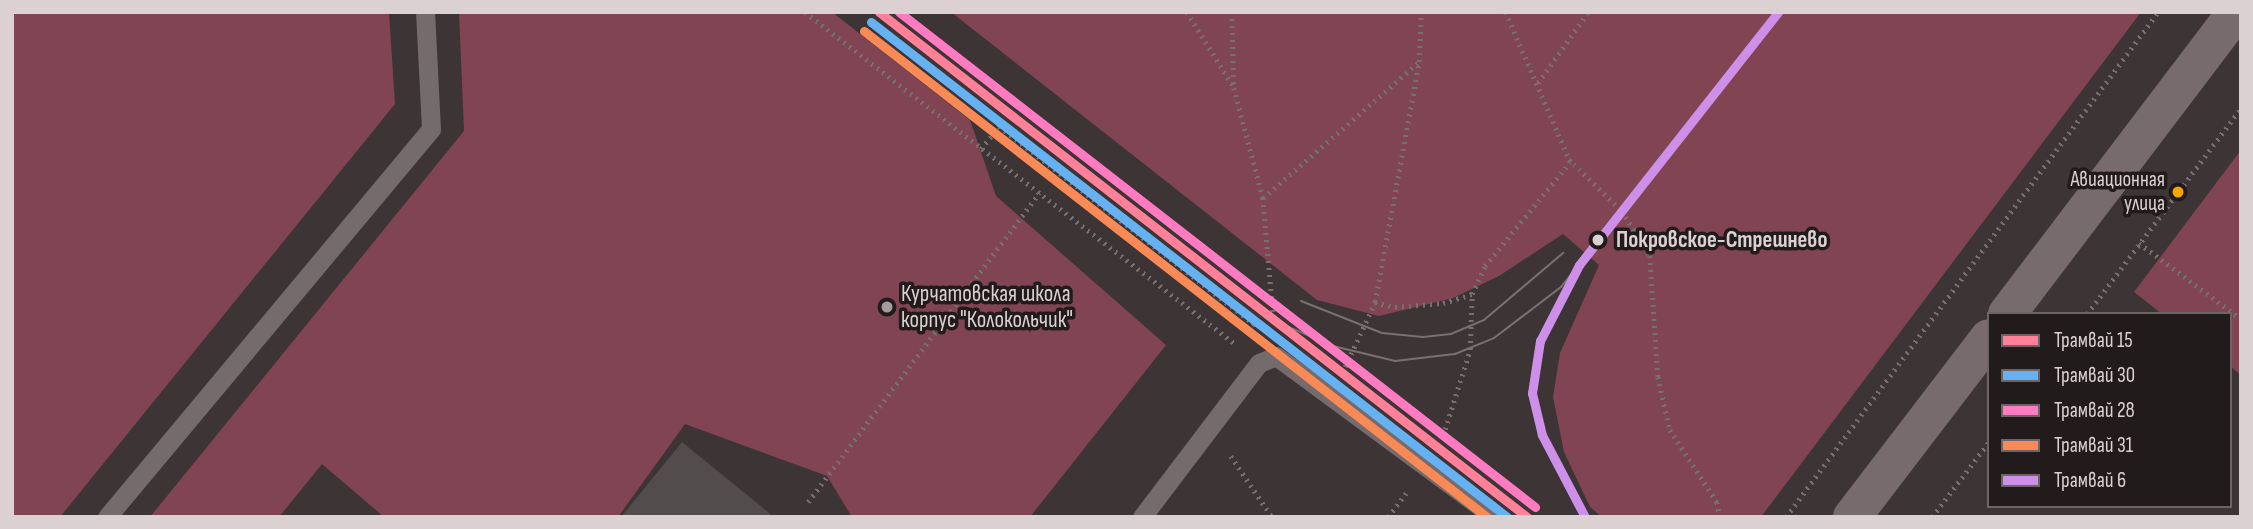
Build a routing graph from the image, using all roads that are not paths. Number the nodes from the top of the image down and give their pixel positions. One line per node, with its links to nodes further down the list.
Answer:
1 (425, 12): 7 (lane)
2 (2214, 12): 4 (main road)
3 (2236, 12): 4 (main road)
4 (2197, 64): 5 (main road)
5 (2009, 312)
6 (1987, 341): 10 (main road)
7 (107, 517)
8 (1142, 517): 9 (lane)
9 (1494, 517)
10 (1852, 517)

